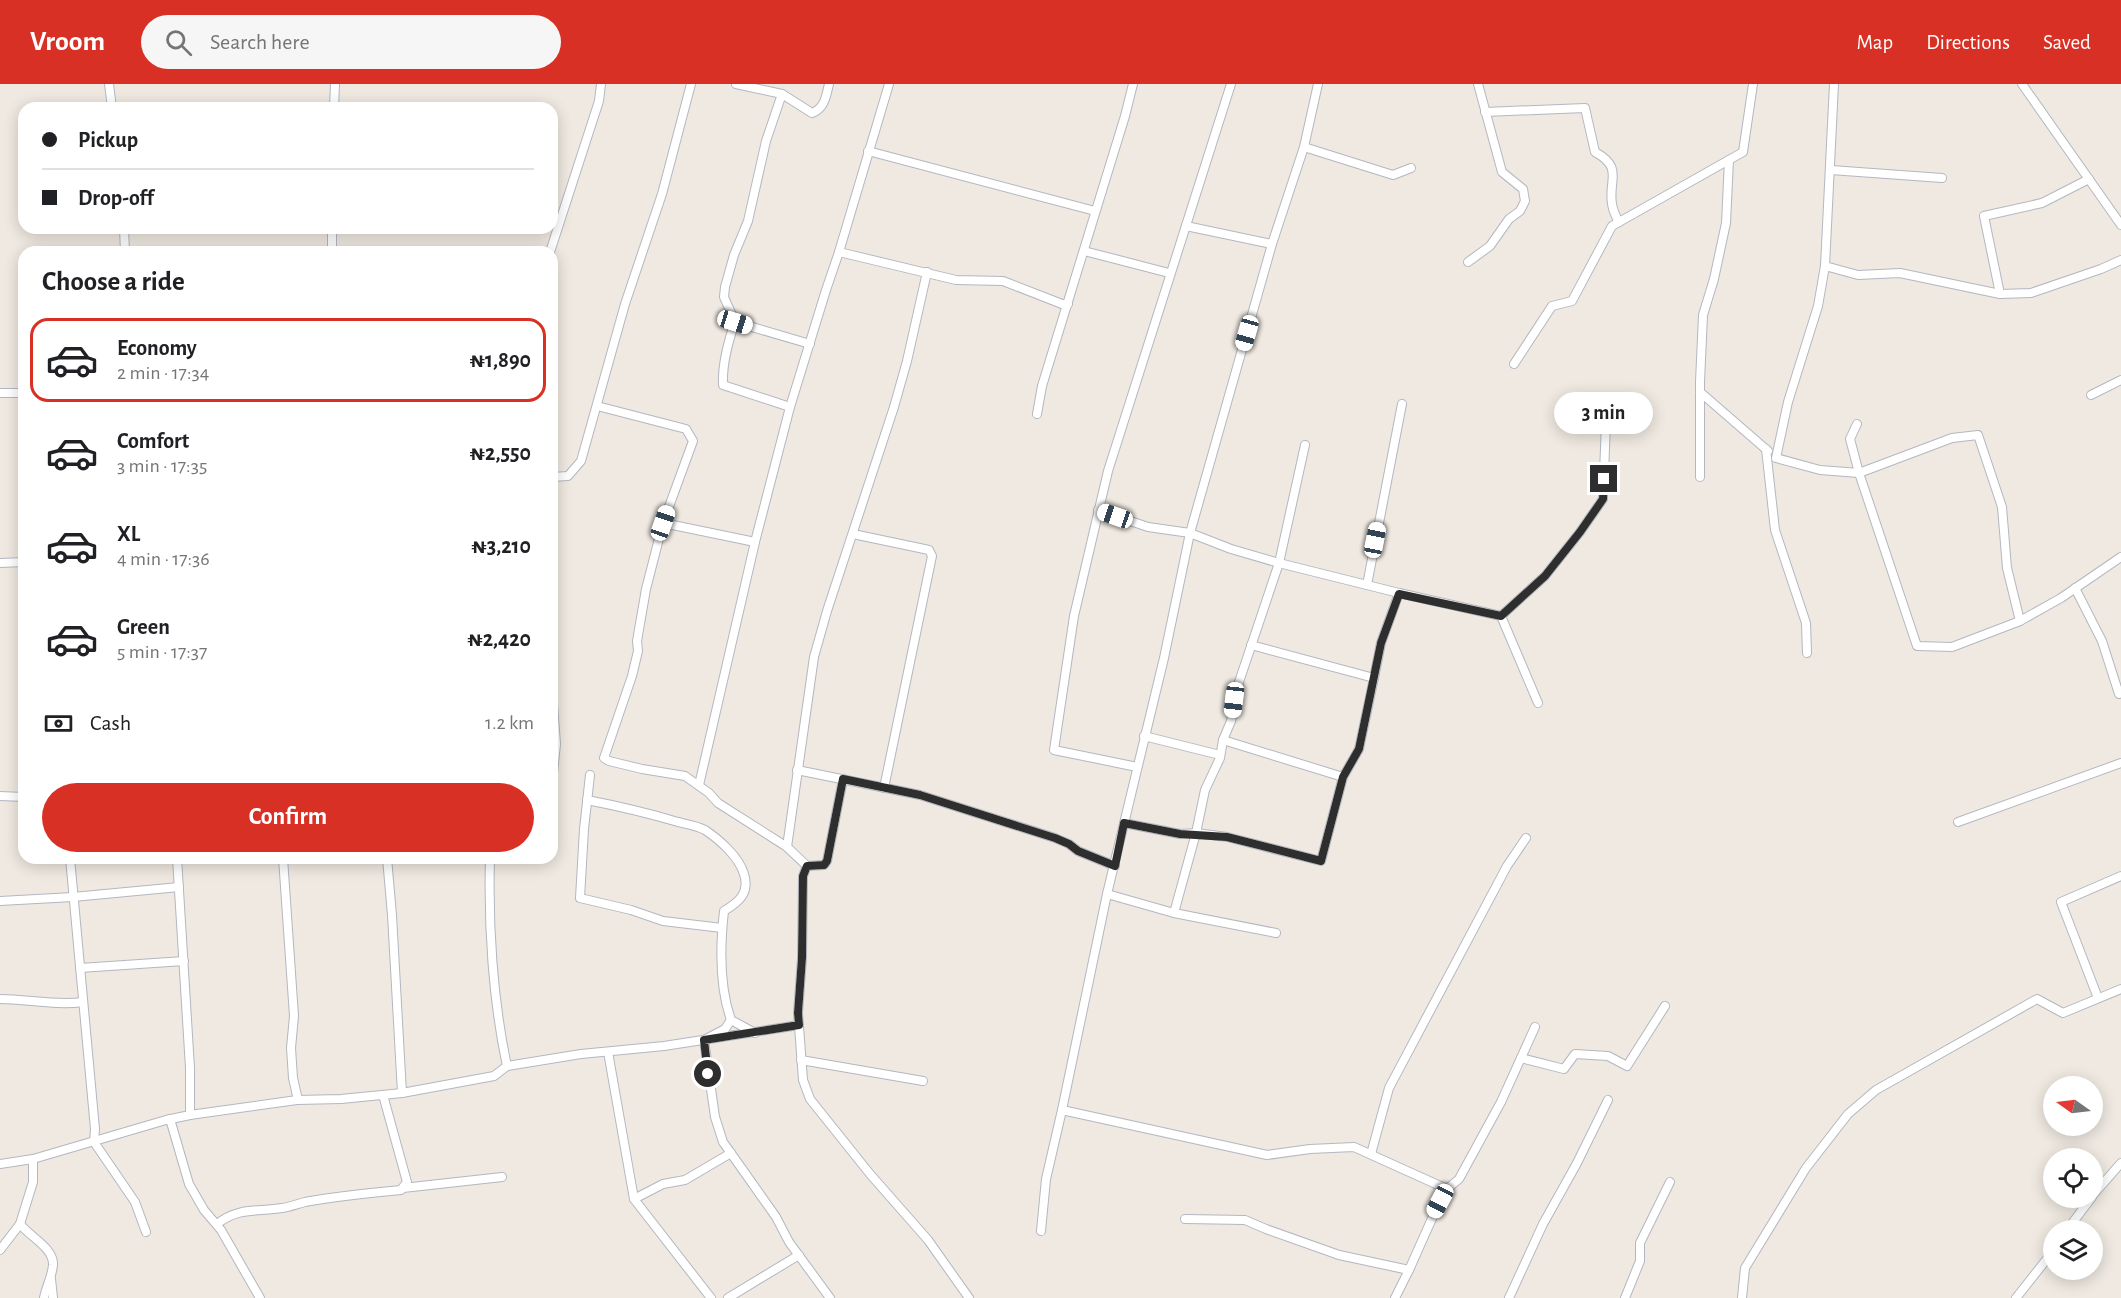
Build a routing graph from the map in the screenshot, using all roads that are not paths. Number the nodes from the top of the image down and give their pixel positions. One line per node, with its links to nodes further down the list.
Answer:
1 (109, 84): 16 (street)
2 (335, 84): 17 (street)
3 (601, 84): 30 (street)
4 (691, 84): 51 (street)
5 (736, 84): 15 (street)
6 (829, 84): 15 (street)
7 (889, 84): 20 (street)
8 (1133, 84): 26 (street)
9 (1231, 84): 29 (street)
10 (1318, 84): 19 (street)
11 (1478, 84): 18 (street)
12 (1753, 84): 21 (street)
13 (1834, 84): 23 (street)
14 (2022, 84): 25 (street)
15 (782, 94): 41 (street)
16 (111, 102)
17 (334, 102)
18 (1485, 112): 27 (street); 35 (street)
19 (1304, 147): 22 (street); 31 (street)
20 (868, 151): 26 (street); 33 (street)
21 (1729, 160): 27 (street); 45 (street)
22 (1411, 168)
23 (1831, 170): 24 (street); 36 (street)
24 (1942, 178)
25 (2089, 179): 28 (street); 39 (street)
26 (1095, 211): 32 (street)
27 (1618, 222): 43 (street)
28 (2121, 225)
29 (1186, 226): 31 (street); 38 (street)
30 (558, 227)
31 (1272, 244): 63 (street)
32 (1084, 251): 38 (street); 40 (street)
33 (839, 252): 37 (street); 42 (street)
34 (2121, 260): 39 (street)
35 (1468, 262)
36 (1825, 266): 39 (street); 57 (street)
37 (927, 272): 40 (street); 64 (street)
38 (1169, 273): 61 (street)
39 (2000, 294)
40 (1068, 304): 53 (street)
41 (735, 322): 42 (street); 52 (street)
42 (810, 345): 52 (street)
43 (1514, 364)
44 (2121, 380): 48 (street)
45 (1700, 392): 56 (street); 60 (street)
46 (0, 393): 47 (street)
47 (18, 393)
48 (2091, 394)
49 (1607, 397): 73 (street)
50 (1402, 404): 70 (street)
51 (597, 406): 59 (street); 62 (street)
52 (790, 407): 65 (street)
53 (1037, 414)
54 (1857, 424): 58 (street)
55 (1305, 445): 69 (street)
56 (1766, 450): 57 (street); 76 (street)
57 (1776, 458): 58 (street)
58 (1859, 473): 74 (street); 74 (street)
59 (558, 477)
60 (1700, 477)
61 (1098, 510): 63 (street); 84 (street)
62 (663, 523): 65 (street); 89 (street)
63 (1190, 533): 69 (street); 80 (street)
64 (853, 534): 85 (street); 90 (street)
65 (755, 542): 89 (street)
66 (2121, 557): 71 (street)
67 (18, 562): 68 (street)
68 (0, 563)
69 (1279, 563): 70 (street); 75 (street)
70 (1367, 585): 72 (street)
71 (2076, 588): 74 (street); 78 (street)
72 (1399, 594): 73 (street); 77 (street)
73 (1501, 616): 79 (street)
74 (2020, 621)
75 (1251, 645): 77 (street); 81 (street)
76 (1808, 653)
77 (1374, 678): 87 (street)
78 (2120, 695)
79 (1538, 703)
80 (1144, 736): 82 (street); 84 (street)
81 (1223, 741): 82 (street); 87 (street)
82 (1220, 755): 96 (street)
83 (2121, 763): 94 (street)
84 (1137, 767): 95 (street)
85 (797, 770): 88 (street); 98 (street)
86 (590, 775): 93 (street)
87 (1343, 777): 96 (street)
88 (843, 779): 90 (street); 104 (street)
89 (699, 785): 98 (street)
90 (884, 788): 105 (street)
91 (0, 796): 92 (street)
92 (18, 797)
93 (588, 800): 112 (street); 112 (street)
94 (1958, 822)
95 (1124, 823): 96 (street); 105 (street)
96 (1196, 834): 111 (street)
97 (1526, 838): 140 (street)
98 (787, 847): 104 (street)
99 (70, 864): 109 (street)
100 (177, 864): 107 (street)
101 (283, 864): 133 (street)
102 (388, 864): 131 (street)
103 (490, 864): 129 (street)
104 (807, 866): 122 (street)
105 (1115, 866): 108 (street)
106 (2121, 876): 117 (street)
107 (179, 887): 109 (street); 114 (street)
108 (1107, 894): 111 (street); 135 (street)
109 (73, 897): 110 (street); 115 (street)
110 (0, 901)
111 (1174, 913): 113 (street)
112 (722, 928): 121 (street)
113 (1276, 933)
114 (183, 961): 115 (street); 136 (street)
115 (80, 968): 119 (street)
116 (2121, 988): 117 (street)
117 (2098, 998): 172 (street)
118 (0, 999): 119 (street)
119 (82, 1002): 138 (street)
120 (1665, 1006): 127 (street)
121 (731, 1020): 124 (street); 125 (street)
122 (799, 1025): 124 (street); 128 (street)
123 (1535, 1027): 127 (street)
124 (755, 1033): 125 (street)
125 (704, 1040): 126 (street); 139 (street)
126 (608, 1052): 129 (street); 149 (street)
127 (1521, 1059): 148 (street)
128 (801, 1060): 130 (street); 168 (street)
129 (507, 1066): 131 (street)
130 (923, 1081)
131 (402, 1093): 132 (street)
132 (382, 1095): 133 (street); 147 (street)
133 (298, 1100): 136 (street)
134 (1608, 1100): 170 (street)
135 (1062, 1110): 140 (street); 155 (street)
136 (190, 1115): 137 (street)
137 (170, 1119): 138 (street); 154 (street)
138 (94, 1142): 141 (street); 156 (street)
139 (731, 1153): 149 (street); 158 (street)
140 (1371, 1154): 148 (street)
141 (33, 1159): 142 (street); 153 (street)
142 (0, 1163)
143 (2121, 1163): 146 (street)
144 (502, 1178): 147 (street)
145 (1670, 1182): 171 (street)
146 (2103, 1184)
147 (403, 1188): 154 (street)
148 (1447, 1189): 160 (street)
149 (634, 1199): 165 (street)
150 (2084, 1208): 152 (street)
151 (1185, 1219): 160 (street)
152 (2075, 1220)
153 (20, 1224): 157 (street); 161 (street)
154 (216, 1224): 164 (street)
155 (1041, 1231)
156 (146, 1232)
157 (0, 1250)
158 (799, 1256): 166 (street); 167 (street)
159 (2043, 1264): 173 (street)
160 (1409, 1270): 169 (street)
161 (51, 1279): 162 (street); 163 (street)
162 (44, 1298)
163 (53, 1298)
164 (260, 1298)
165 (711, 1298)
166 (728, 1298)
167 (830, 1298)
168 (969, 1298)
169 (1395, 1298)
170 (1509, 1298)
171 (1626, 1298)
172 (1742, 1298)
173 (2016, 1298)

